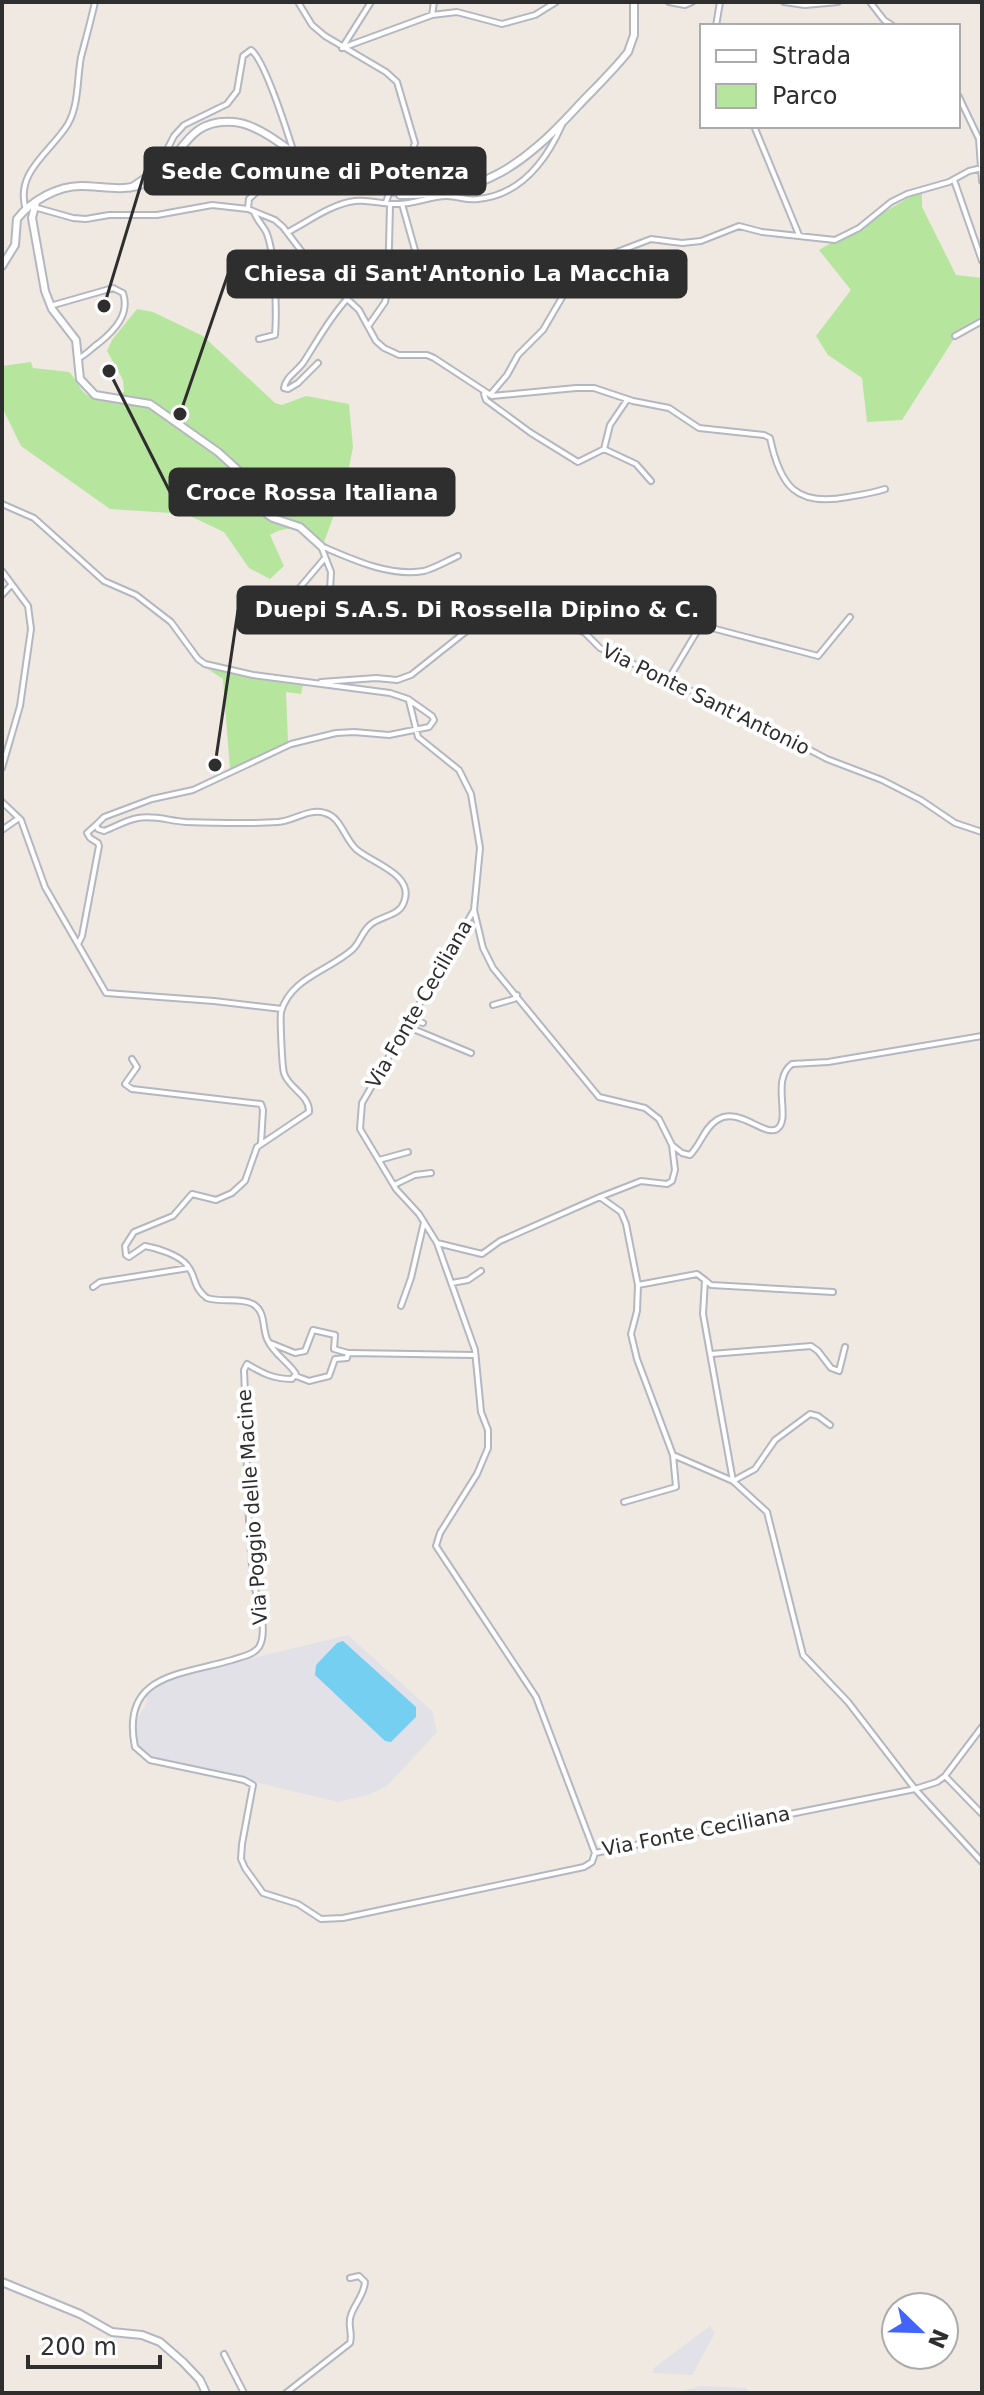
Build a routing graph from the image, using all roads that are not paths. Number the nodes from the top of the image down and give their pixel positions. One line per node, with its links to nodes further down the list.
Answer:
1 (95, 2): 32 (street)
2 (298, 2): 16 (street)
3 (371, 2): 16 (street)
4 (434, 2): 13 (street)
5 (556, 2): 13 (street)
6 (634, 2): 18 (street)
7 (669, 2): 8 (street)
8 (692, 2)
9 (720, 2): 14 (street)
10 (784, 2): 11 (street)
11 (838, 2)
12 (870, 2): 15 (street)
13 (432, 15): 16 (street)
14 (716, 24)
15 (890, 24)
16 (342, 48): 23 (street)
17 (960, 99): 21 (street)
18 (562, 124): 27 (street); 30 (street)
19 (755, 128): 35 (street)
20 (292, 154): 22 (street); 26 (street); 26 (street); 31 (street)
21 (981, 168): 24 (street); 25 (street)
22 (328, 177)
23 (402, 179): 27 (street); 29 (street)
24 (954, 180): 35 (street); 36 (street)
25 (982, 181)
26 (130, 188): 32 (street)
27 (448, 191): 28 (street)
28 (400, 195)
29 (388, 204): 30 (street); 34 (street); 42 (street)
30 (402, 204): 38 (street)
31 (248, 209): 32 (street); 33 (street)
32 (31, 211): 37 (street); 40 (street)
33 (254, 212): 34 (street); 44 (street)
34 (288, 232): 39 (street)
35 (799, 235): 48 (street)
36 (982, 261)
37 (2, 266)
38 (424, 282)
39 (347, 299): 42 (street); 46 (street)
40 (50, 306): 45 (street); 45 (street)
41 (982, 321): 43 (street)
42 (369, 325): 47 (street)
43 (955, 336)
44 (259, 339)
45 (77, 359): 54 (street)
46 (318, 363)
47 (484, 391): 48 (street); 50 (street)
48 (490, 395): 49 (street)
49 (627, 400): 50 (street); 52 (street)
50 (604, 449): 51 (street)
51 (651, 481)
52 (885, 489)
53 (2, 504): 64 (street)
54 (321, 546): 55 (street); 56 (street)
55 (458, 556)
56 (325, 558): 59 (street); 60 (street)
57 (2, 571): 58 (street)
58 (11, 585): 61 (street); 67 (street)
59 (330, 590)
60 (297, 591)
61 (2, 595)
62 (850, 617): 63 (street)
63 (668, 680): 64 (street, Via Ponte Sant'Antonio); 72 (street, Via Ponte Sant'Antonio)
64 (316, 683): 65 (street)
65 (408, 699): 66 (street); 66 (street)
66 (419, 729): 70 (street); 73 (street)
67 (2, 768)
68 (2, 802): 69 (street)
69 (19, 818): 71 (street); 74 (street)
70 (96, 825): 74 (street); 77 (street)
71 (2, 830)
72 (982, 832)
73 (474, 910): 75 (street); 78 (street, Via Fonte Ceciliana)
74 (78, 944): 77 (street)
75 (517, 995): 76 (street); 85 (street)
76 (493, 1005)
77 (282, 1009): 84 (street)
78 (410, 1019): 79 (street); 80 (street, Via Fonte Ceciliana)
79 (423, 1023)
80 (406, 1026): 82 (street); 87 (street, Via Fonte Ceciliana)
81 (982, 1036): 85 (street)
82 (471, 1053)
83 (132, 1059): 84 (street)
84 (261, 1143): 93 (street)
85 (672, 1145): 90 (street)
86 (408, 1152): 87 (street)
87 (379, 1160): 89 (street, Via Fonte Ceciliana)
88 (431, 1173): 89 (street)
89 (394, 1185): 91 (street, Via Fonte Ceciliana)
90 (600, 1197): 92 (street); 97 (street)
91 (424, 1222): 92 (street, Via Fonte Ceciliana); 100 (street)
92 (437, 1243): 96 (street, Via Fonte Ceciliana)
93 (189, 1268): 98 (street); 101 (street)
94 (481, 1271): 96 (street)
95 (705, 1280): 97 (street); 99 (street); 104 (street)
96 (452, 1283): 105 (street, Via Fonte Ceciliana)
97 (638, 1285): 108 (street)
98 (93, 1287)
99 (833, 1292)
100 (401, 1306)
101 (268, 1342): 103 (street); 106 (street)
102 (845, 1347): 104 (street)
103 (348, 1353): 105 (street); 106 (street, Via Poggio delle Macine)
104 (711, 1354): 109 (street)
105 (474, 1355): 115 (street, Via Fonte Ceciliana)
106 (296, 1376): 115 (street, Via Poggio delle Macine)
107 (830, 1425): 109 (street)
108 (673, 1455): 109 (street); 110 (street)
109 (733, 1481): 113 (street)
110 (624, 1502)
111 (982, 1727): 112 (street)
112 (945, 1776): 113 (street, Via Fonte Ceciliana); 114 (street)
113 (915, 1789): 115 (street, Via Fonte Ceciliana); 116 (street)
114 (982, 1814)
115 (595, 1853)
116 (982, 1862)
117 (350, 2278): 122 (street)
118 (2, 2282): 120 (street)
119 (224, 2354): 121 (street)
120 (206, 2393)
121 (244, 2393)
122 (286, 2393)

